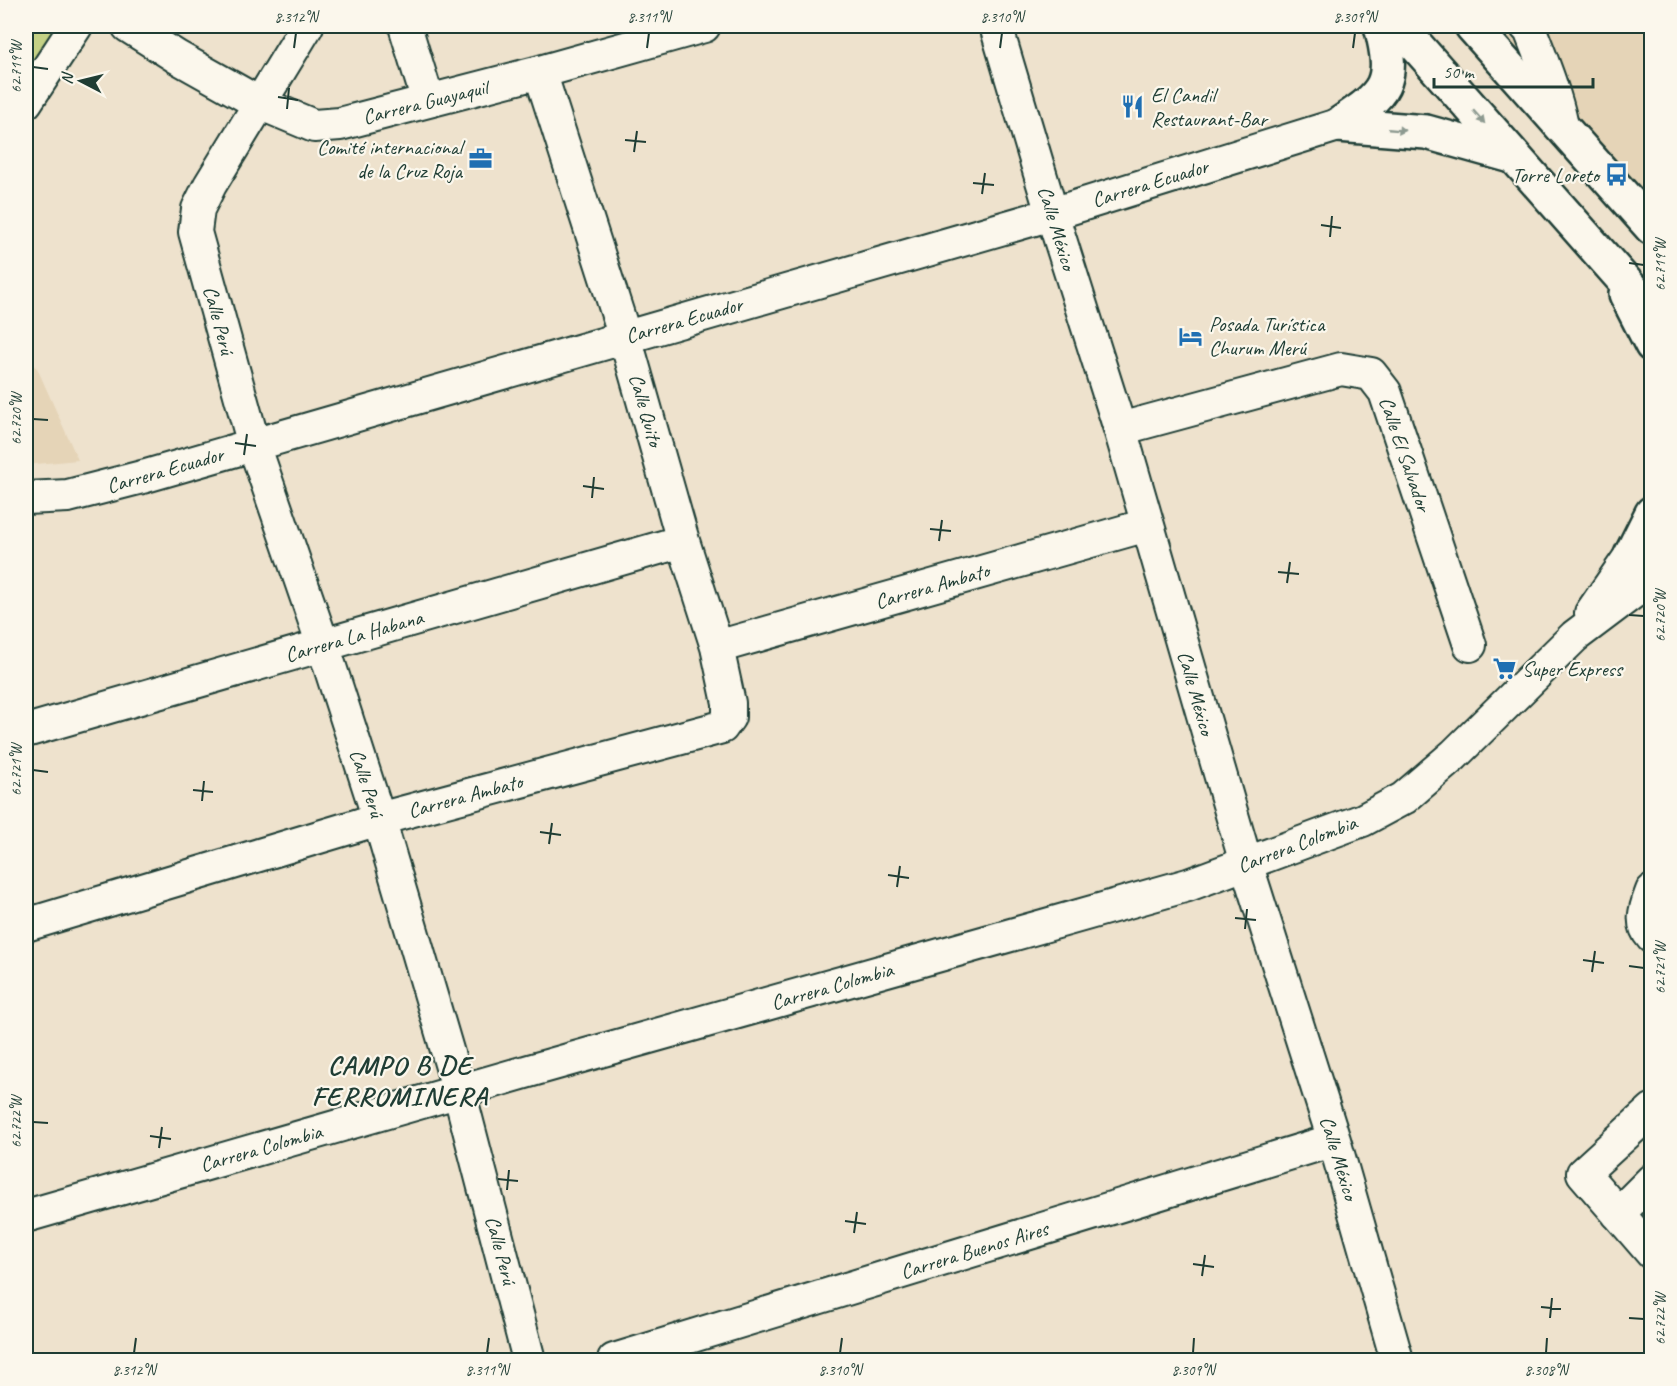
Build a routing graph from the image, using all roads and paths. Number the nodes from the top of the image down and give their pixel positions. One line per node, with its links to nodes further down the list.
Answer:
1 (76, 26): 13 (street)
2 (128, 26): 14 (street, Carrera Guayaquil)
3 (307, 26): 14 (street)
4 (405, 26): 12 (street)
5 (704, 26): 11 (street, Carrera Guayaquil)
6 (996, 26): 18 (street, Calle México)
7 (1381, 26): 15 (main road)
8 (1399, 26): 17 (main road, one-way to 17)
9 (1472, 26): 16 (main road)
10 (1526, 26): 16 (street)
11 (540, 72): 12 (street, Carrera Guayaquil); 22 (street, Calle Quito)
12 (428, 101): 14 (street, Carrera Guayaquil)
13 (26, 102)
14 (259, 103): 25 (street, Calle Perú)
15 (1338, 125): 17 (main road, one-way to 17); 18 (street, Carrera Ecuador)
16 (1562, 126): 19 (main road)
17 (1512, 156): 20 (main road)
18 (1052, 214): 22 (street, Carrera Ecuador); 24 (street, Calle México)
19 (1652, 228)
20 (1617, 273): 21 (main road); 23 (main road)
21 (1652, 312)
22 (625, 337): 25 (street, Carrera Ecuador); 29 (street, Calle Quito)
23 (1652, 345)
24 (1120, 429): 28 (street, Calle México); 32 (street, Calle El Salvador)
25 (254, 445): 26 (street, Carrera Ecuador); 31 (street, Calle Perú)
26 (26, 498)
27 (1652, 513): 30 (main road)
28 (1148, 525): 33 (street, Carrera Ambato); 37 (street, Calle México)
29 (683, 541): 31 (street, Carrera La Habana); 33 (street, Calle Quito)
30 (1645, 555): 37 (street, Carrera Colombia)
31 (322, 645): 35 (street, Carrera La Habana); 36 (street, Calle Perú)
32 (1470, 645)
33 (717, 647): 34 (street, Calle Quito)
34 (729, 717): 36 (street, Carrera Ambato)
35 (26, 731)
36 (379, 819): 38 (street, Carrera Ambato); 39 (street, Calle Perú)
37 (1246, 864): 39 (street, Carrera Colombia); 41 (street, Calle México)
38 (26, 925)
39 (459, 1091): 44 (street, Carrera Colombia); 46 (street, Calle Perú)
40 (1652, 1110): 43 (street)
41 (1334, 1140): 47 (street, Carrera Buenos Aires); 48 (street, Calle México)
42 (1652, 1180): 43 (street)
43 (1618, 1214): 45 (street)
44 (26, 1216)
45 (1652, 1253)
46 (529, 1360)
47 (614, 1360)
48 (1397, 1360)

